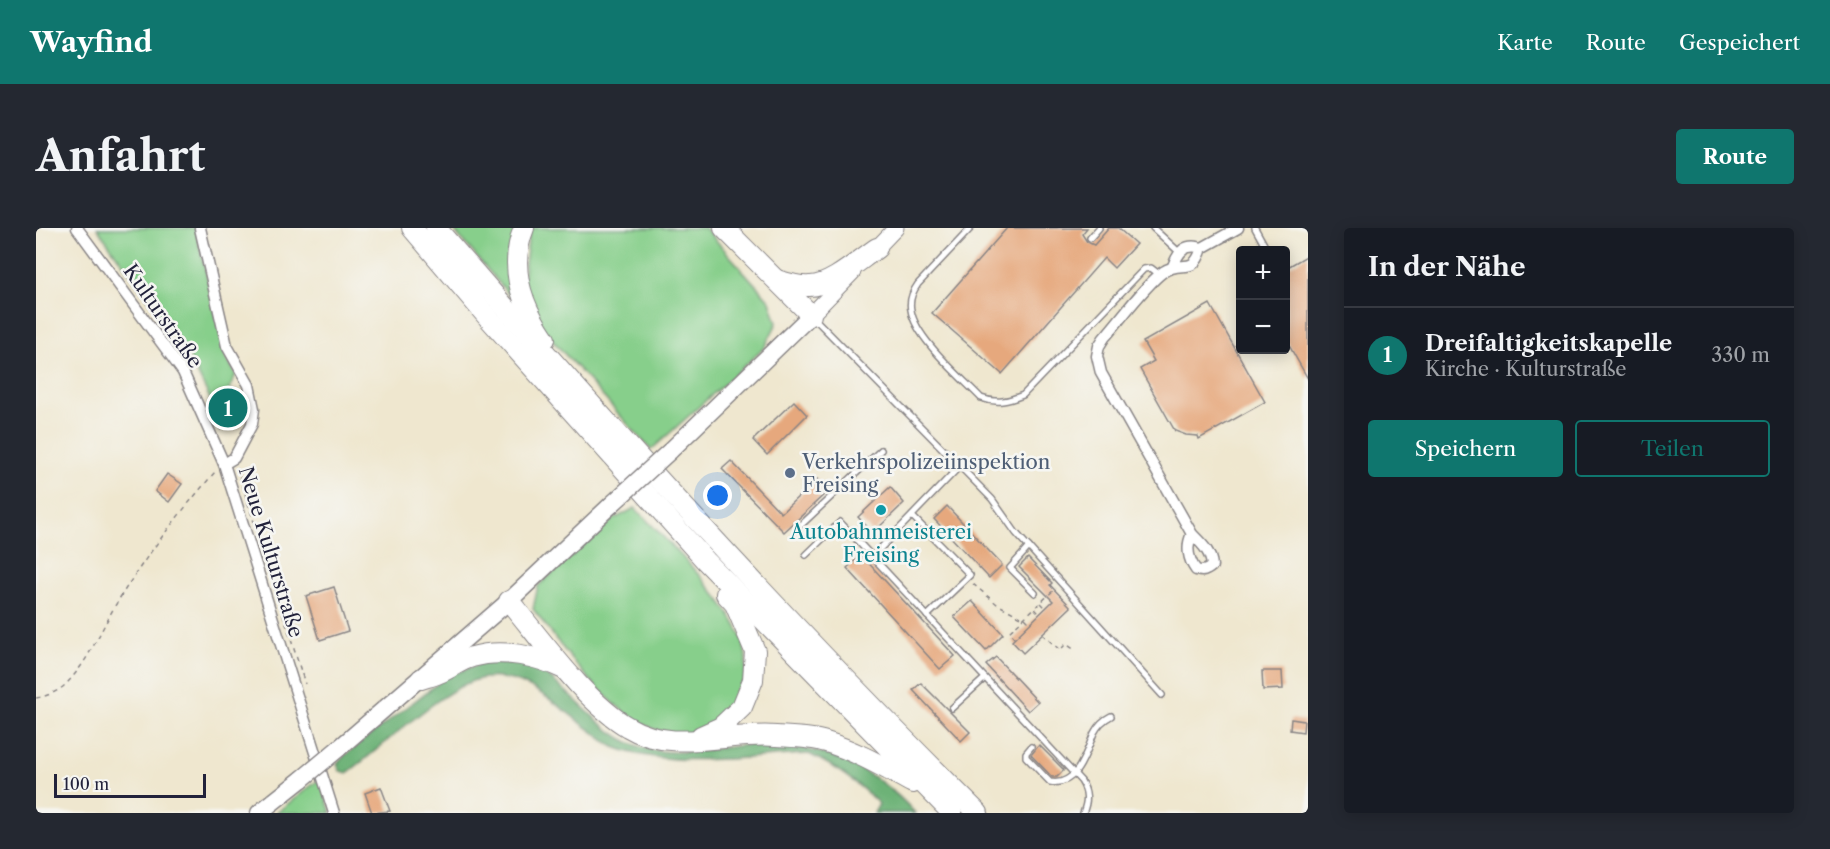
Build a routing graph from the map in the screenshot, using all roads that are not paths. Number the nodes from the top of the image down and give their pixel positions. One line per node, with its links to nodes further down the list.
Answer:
1 (77, 228): 26 (street, Kulturstraße)
2 (200, 228): 26 (street, Neue Kulturstraße)
3 (412, 228): 34 (highway)
4 (436, 228): 24 (highway)
5 (525, 228): 24 (highway)
6 (724, 228): 22 (highway)
7 (896, 228): 17 (main road)
8 (971, 228): 21 (lane)
9 (1099, 228): 14 (lane)
10 (1153, 228): 15 (lane)
11 (1162, 228): 15 (lane)
12 (1238, 228): 18 (street)
13 (1255, 228): 16 (lane)
14 (1090, 238)
15 (1165, 238): 19 (lane)
16 (1265, 246)
17 (876, 248): 22 (highway); 23 (main road)
18 (1202, 248): 19 (street); 20 (street)
19 (1179, 252): 20 (street)
20 (1173, 266): 21 (street)
21 (1160, 275): 30 (street)
22 (777, 280): 23 (highway)
23 (811, 315): 27 (lane); 36 (main road, bridge)
24 (566, 378): 51 (highway)
25 (881, 450): 29 (lane)
26 (224, 464): 49 (street, Neue Kulturstraße)
27 (960, 466): 28 (lane); 31 (lane)
28 (912, 516): 33 (lane); 37 (lane)
29 (800, 526)
30 (1192, 534)
31 (1029, 547): 35 (lane); 41 (lane)
32 (806, 555): 33 (lane)
33 (872, 557): 37 (lane)
34 (706, 561): 44 (highway); 47 (highway)
35 (1035, 593)
36 (509, 601): 38 (highway); 40 (main road)
37 (927, 616): 39 (lane)
38 (566, 670): 40 (highway); 44 (highway)
39 (985, 678): 42 (lane); 46 (lane)
40 (421, 679): 48 (main road, bridge)
41 (1162, 695)
42 (952, 708)
43 (1111, 716): 46 (lane)
44 (692, 740): 47 (highway)
45 (1031, 747): 46 (lane)
46 (1074, 774): 52 (lane)
47 (933, 794): 50 (highway)
48 (260, 813)
49 (334, 813)
50 (952, 813)
51 (978, 813)
52 (1083, 813)

